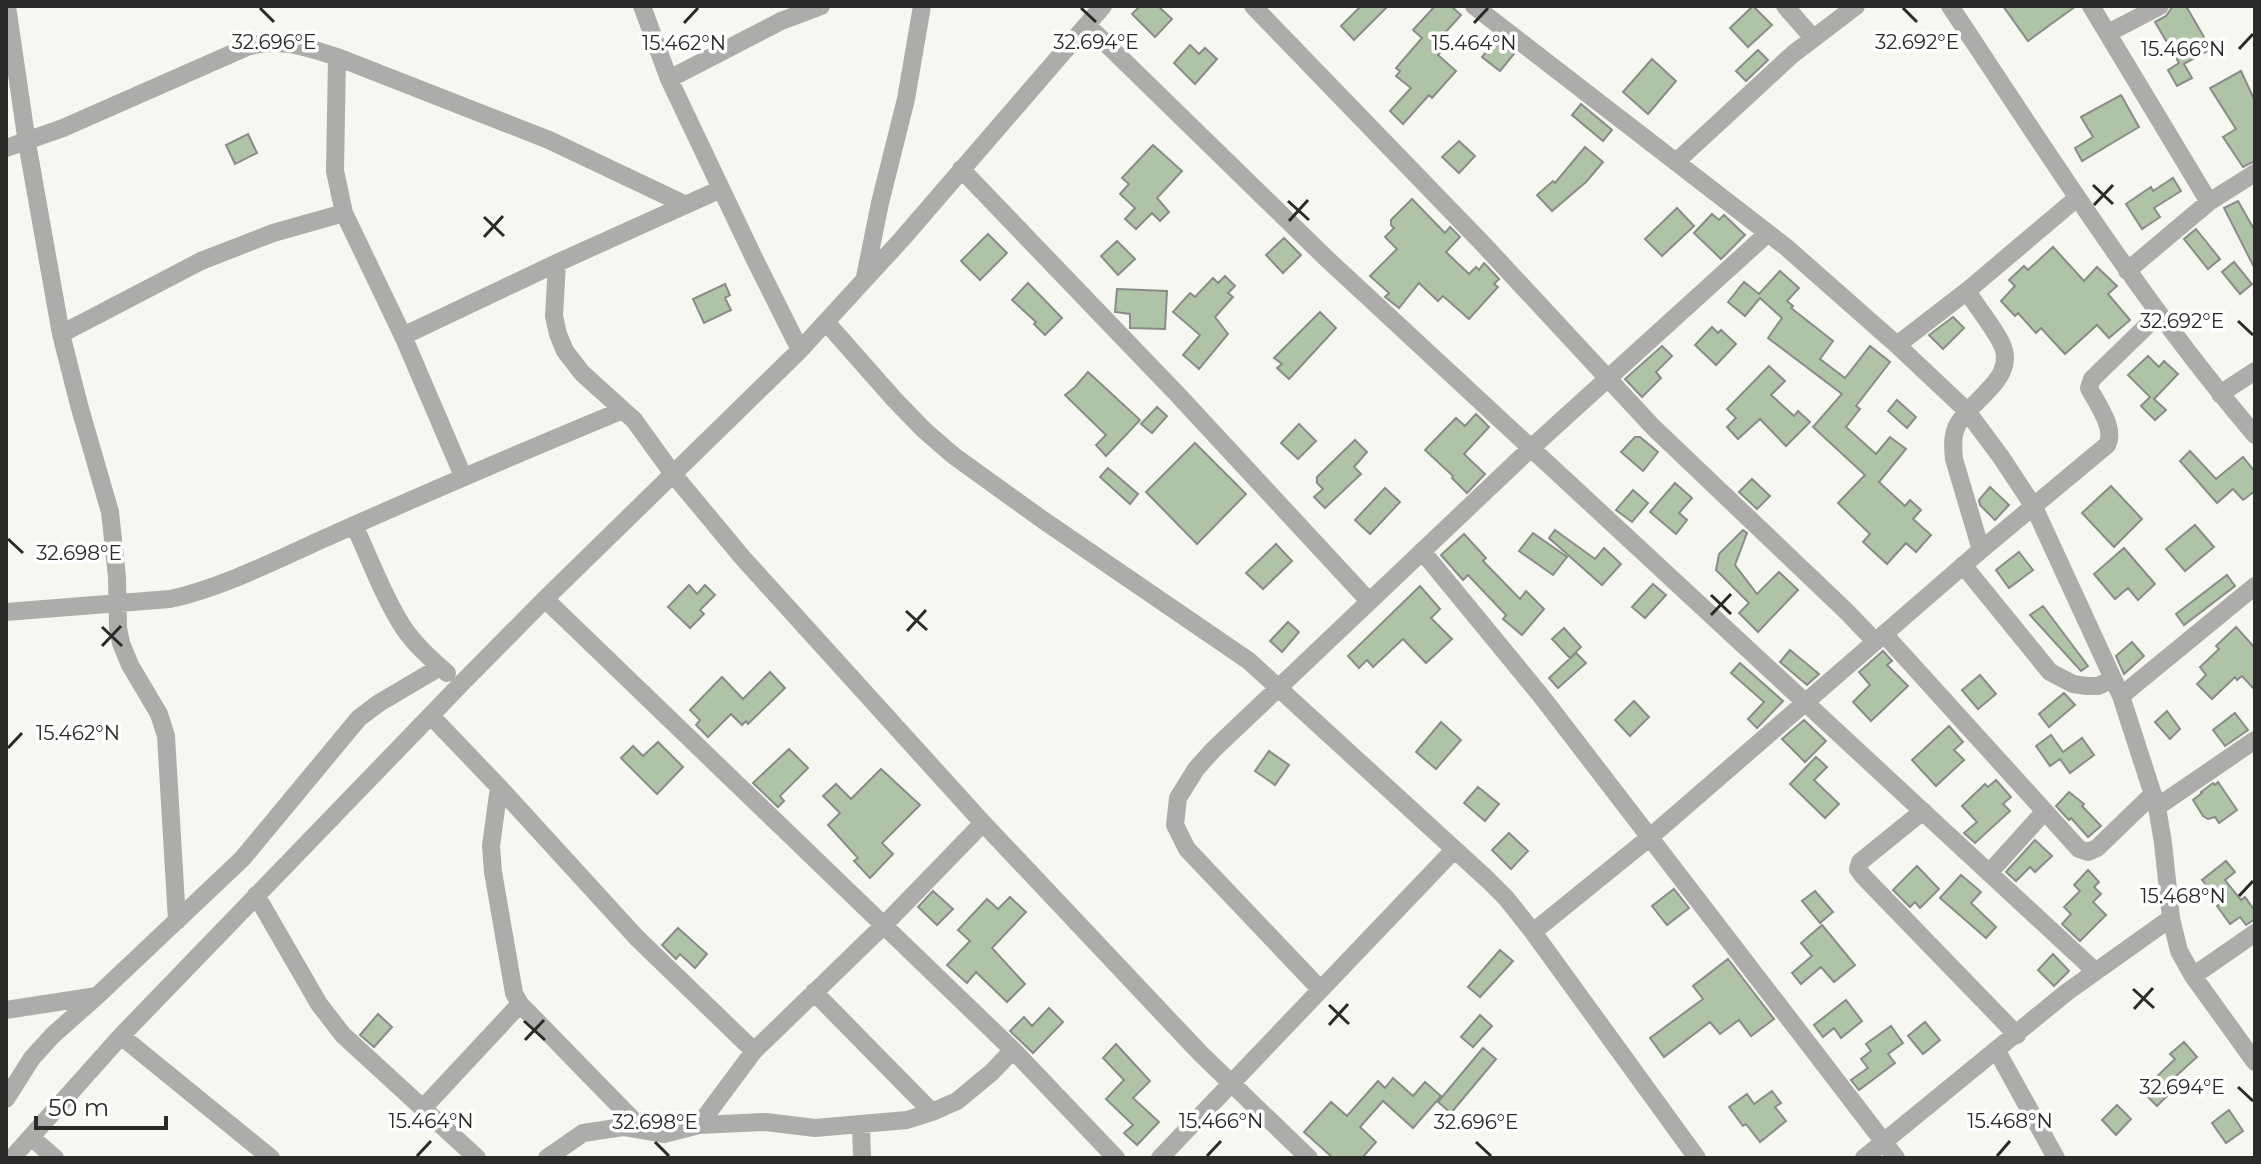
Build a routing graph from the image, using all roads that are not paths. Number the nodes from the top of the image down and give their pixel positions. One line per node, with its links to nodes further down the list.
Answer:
1 (7, 6): 18 (street)
2 (642, 6): 17 (street)
3 (821, 6): 17 (street)
4 (922, 6): 31 (street)
5 (1103, 6): 13 (street)
6 (1253, 6): 40 (street)
7 (1474, 6): 20 (street)
8 (1785, 6): 15 (street)
9 (1856, 6): 15 (street)
10 (1950, 6): 24 (street)
11 (2091, 6): 14 (street)
12 (2160, 6): 14 (street)
13 (1087, 25): 21 (street); 45 (street)
14 (2108, 33): 25 (street)
15 (1813, 38): 20 (street)
16 (337, 57): 18 (street); 26 (street); 27 (street)
17 (669, 79): 23 (street)
18 (27, 143): 19 (street); 35 (street)
19 (6, 148)
20 (1677, 161): 28 (street)
21 (961, 169): 31 (street); 55 (street)
22 (2255, 173): 25 (street)
23 (721, 189): 26 (street); 38 (street)
24 (2077, 198): 30 (street); 32 (street)
25 (2209, 202): 30 (street)
26 (686, 205): 29 (street)
27 (344, 213): 35 (street); 36 (street)
28 (1768, 233): 37 (street); 40 (street)
29 (557, 263): 36 (street); 42 (street)
30 (2127, 271): 33 (street)
31 (865, 279): 34 (street)
32 (1967, 291): 37 (street); 43 (street)
33 (2159, 314): 41 (street); 48 (street)
34 (826, 322): 38 (street); 61 (street)
35 (61, 334): 56 (street)
36 (403, 336): 47 (street)
37 (1897, 345): 43 (street)
38 (800, 350): 46 (street)
39 (2255, 371): 41 (street)
40 (1608, 378): 45 (street); 58 (street)
41 (2220, 394): 44 (street)
42 (623, 410): 46 (street); 47 (street)
43 (1966, 410): 48 (street); 50 (street)
44 (2255, 435)
45 (1530, 449): 51 (street); 63 (street)
46 (673, 474): 54 (street); 70 (street)
47 (463, 476): 49 (street)
48 (2034, 507): 50 (street); 62 (street)
49 (354, 525): 56 (street); 59 (street)
50 (1981, 550): 52 (street)
51 (1422, 551): 55 (street); 71 (street)
52 (1963, 565): 58 (street); 62 (street)
53 (2255, 586): 62 (street)
54 (545, 599): 60 (street); 77 (street)
55 (1369, 601): 61 (street)
56 (118, 602): 57 (street); 76 (street)
57 (6, 612)
58 (1879, 638): 63 (street); 69 (street)
59 (440, 667): 60 (street); 76 (street)
60 (460, 685): 64 (street)
61 (1279, 687): 72 (street); 82 (street)
62 (2117, 687): 67 (street)
63 (1806, 702): 68 (street); 71 (street)
64 (432, 717): 66 (street); 74 (street)
65 (2255, 740): 67 (street)
66 (499, 787): 85 (street); 90 (street)
67 (2155, 801): 69 (street); 75 (street)
68 (1923, 811): 73 (street); 87 (street)
69 (2044, 812): 73 (street)
70 (983, 823): 77 (street); 93 (street)
71 (1649, 838): 78 (street); 101 (street)
72 (1454, 850): 78 (street); 82 (street)
73 (1989, 873): 80 (street)
74 (256, 895): 88 (street); 95 (street)
75 (2171, 918): 80 (street); 81 (street)
76 (177, 921): 84 (street)
77 (883, 926): 83 (street); 89 (street)
78 (1533, 932): 111 (street)
79 (2255, 933): 81 (street)
80 (2095, 971): 87 (street)
81 (2193, 976): 92 (street)
82 (1320, 989): 93 (street)
83 (814, 992): 90 (street); 96 (street)
84 (97, 996): 86 (street); 94 (street)
85 (520, 1004): 95 (street); 99 (street)
86 (6, 1010)
87 (2017, 1035): 91 (street)
88 (121, 1036): 100 (street); 104 (street)
89 (1013, 1050): 96 (street); 108 (street)
90 (754, 1051): 97 (street)
91 (1997, 1051): 101 (street); 114 (street)
92 (2255, 1062)
93 (1232, 1084): 109 (street); 110 (street)
94 (6, 1099)
95 (424, 1107): 105 (street)
96 (932, 1112): 98 (street)
97 (699, 1125): 98 (street); 99 (street)
98 (861, 1125): 107 (street)
99 (642, 1129): 106 (street)
100 (31, 1137): 102 (street); 103 (street)
101 (1882, 1142): 112 (street); 113 (street)
102 (12, 1158)
103 (55, 1158)
104 (271, 1158)
105 (477, 1158)
106 (547, 1158)
107 (862, 1158)
108 (1116, 1158)
109 (1160, 1158)
110 (1309, 1158)
111 (1697, 1158)
112 (1864, 1158)
113 (1896, 1158)
114 (2056, 1158)

